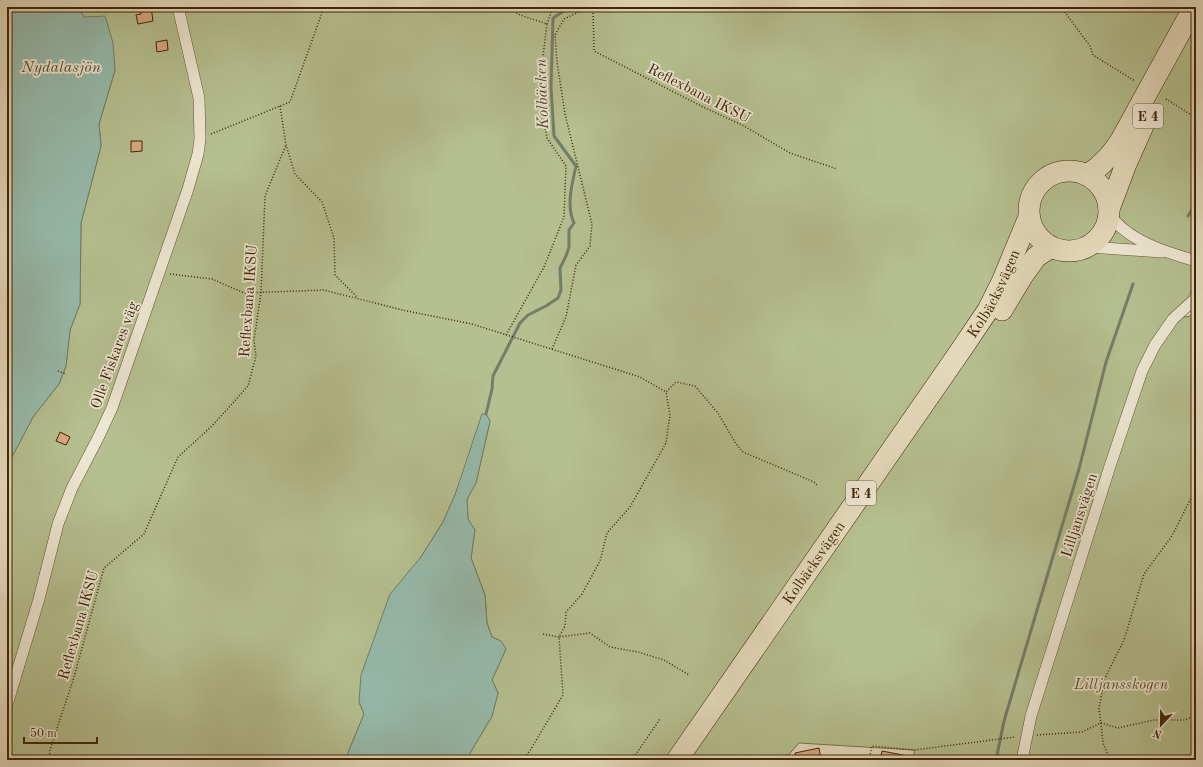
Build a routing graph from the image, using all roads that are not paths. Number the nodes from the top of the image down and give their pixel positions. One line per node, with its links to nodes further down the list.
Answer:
1 (178, 7): 12 (street, Olle Fiskares väg)
2 (1194, 7): 4 (highway, E 4)
3 (1196, 28): 5 (highway, E 4)
4 (1087, 175): 5 (highway); 6 (highway, E 4)
5 (1109, 211): 7 (highway, E 4); 9 (street)
6 (1029, 217): 8 (highway); 13 (highway, Kolbäcksvägen / E 4)
7 (1089, 247): 8 (highway); 9 (street)
8 (1051, 248): 14 (highway, Kolbäcksvägen / E 4)
9 (1171, 253): 10 (street)
10 (1196, 261)
11 (1196, 294): 15 (street, Lilljansvägen)
12 (7, 705)
13 (677, 760)
14 (691, 760)
15 (1022, 760)

